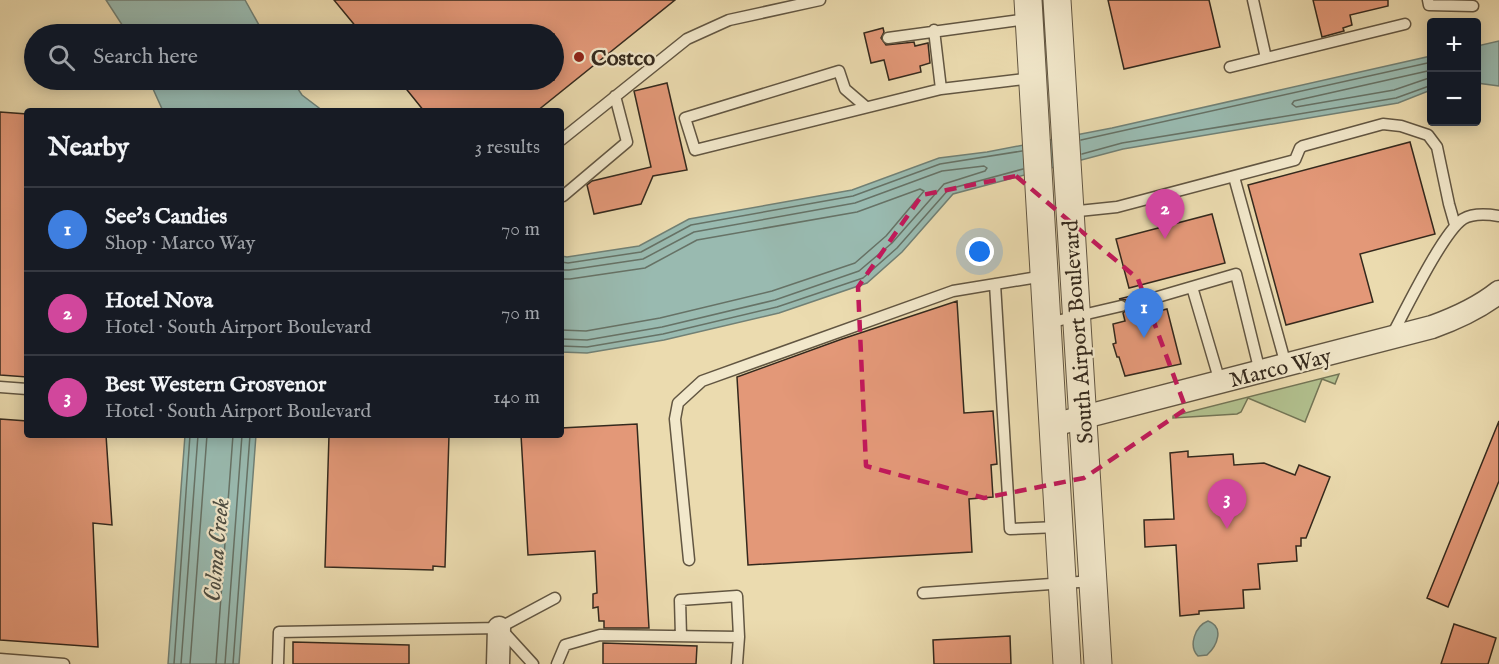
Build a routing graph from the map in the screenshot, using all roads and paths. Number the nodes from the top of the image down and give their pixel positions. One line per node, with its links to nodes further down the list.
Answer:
1 (820, 0): 14 (lane)
2 (1056, 0): 19 (street, South Airport Boulevard)
3 (1253, 0): 10 (lane)
4 (1428, 0): 5 (lane)
5 (1473, 6)
6 (1028, 9): 8 (lane); 12 (street, South Airport Boulevard)
7 (1405, 24): 10 (lane)
8 (934, 30): 9 (lane); 13 (lane)
9 (888, 38)
10 (1266, 58): 11 (lane)
11 (1230, 67)
12 (1032, 78): 13 (lane); 22 (street, South Airport Boulevard)
13 (941, 88): 15 (lane)
14 (615, 96): 16 (lane); 18 (lane)
15 (866, 107): 15 (lane)
16 (564, 138)
17 (1234, 177): 19 (lane); 21 (lane); 31 (lane)
18 (564, 195)
19 (1069, 212): 28 (street, South Airport Boulevard)
20 (1499, 216): 21 (lane)
21 (1455, 225): 30 (lane)
22 (1044, 276): 23 (lane); 29 (street, South Airport Boulevard)
23 (995, 284): 38 (lane); 39 (lane)
24 (1192, 287): 26 (lane); 32 (lane); 33 (lane)
25 (1499, 292): 30 (street, Marco Way)
26 (1137, 303)
27 (1121, 306): 28 (lane)
28 (1076, 317): 29 (lane); 36 (street, South Airport Boulevard)
29 (1047, 324): 37 (street, South Airport Boulevard)
30 (1392, 337): 31 (street, Marco Way)
31 (1286, 365): 32 (street, Marco Way)
32 (1260, 372): 33 (street, Marco Way)
33 (1220, 382): 36 (street, Marco Way)
34 (0, 387): 35 (lane)
35 (24, 389)
36 (1083, 417): 37 (street, Marco Way); 40 (street, South Airport Boulevard)
37 (1053, 425): 38 (street, South Airport Boulevard)
38 (1059, 527): 41 (street, South Airport Boulevard)
39 (689, 560)
40 (1093, 581): 41 (lane); 55 (street, South Airport Boulevard)
41 (1062, 583): 42 (lane); 54 (street, South Airport Boulevard)
42 (923, 593)
43 (555, 598): 44 (lane)
44 (499, 628): 49 (lane); 50 (street); 51 (lane)
45 (681, 636): 46 (lane); 46 (lane); 52 (lane)
46 (739, 637): 53 (lane)
47 (0, 659): 48 (lane)
48 (64, 664)
49 (278, 664)
50 (498, 664)
51 (533, 664)
52 (557, 664)
53 (737, 664)
54 (1067, 664)
55 (1098, 664)

